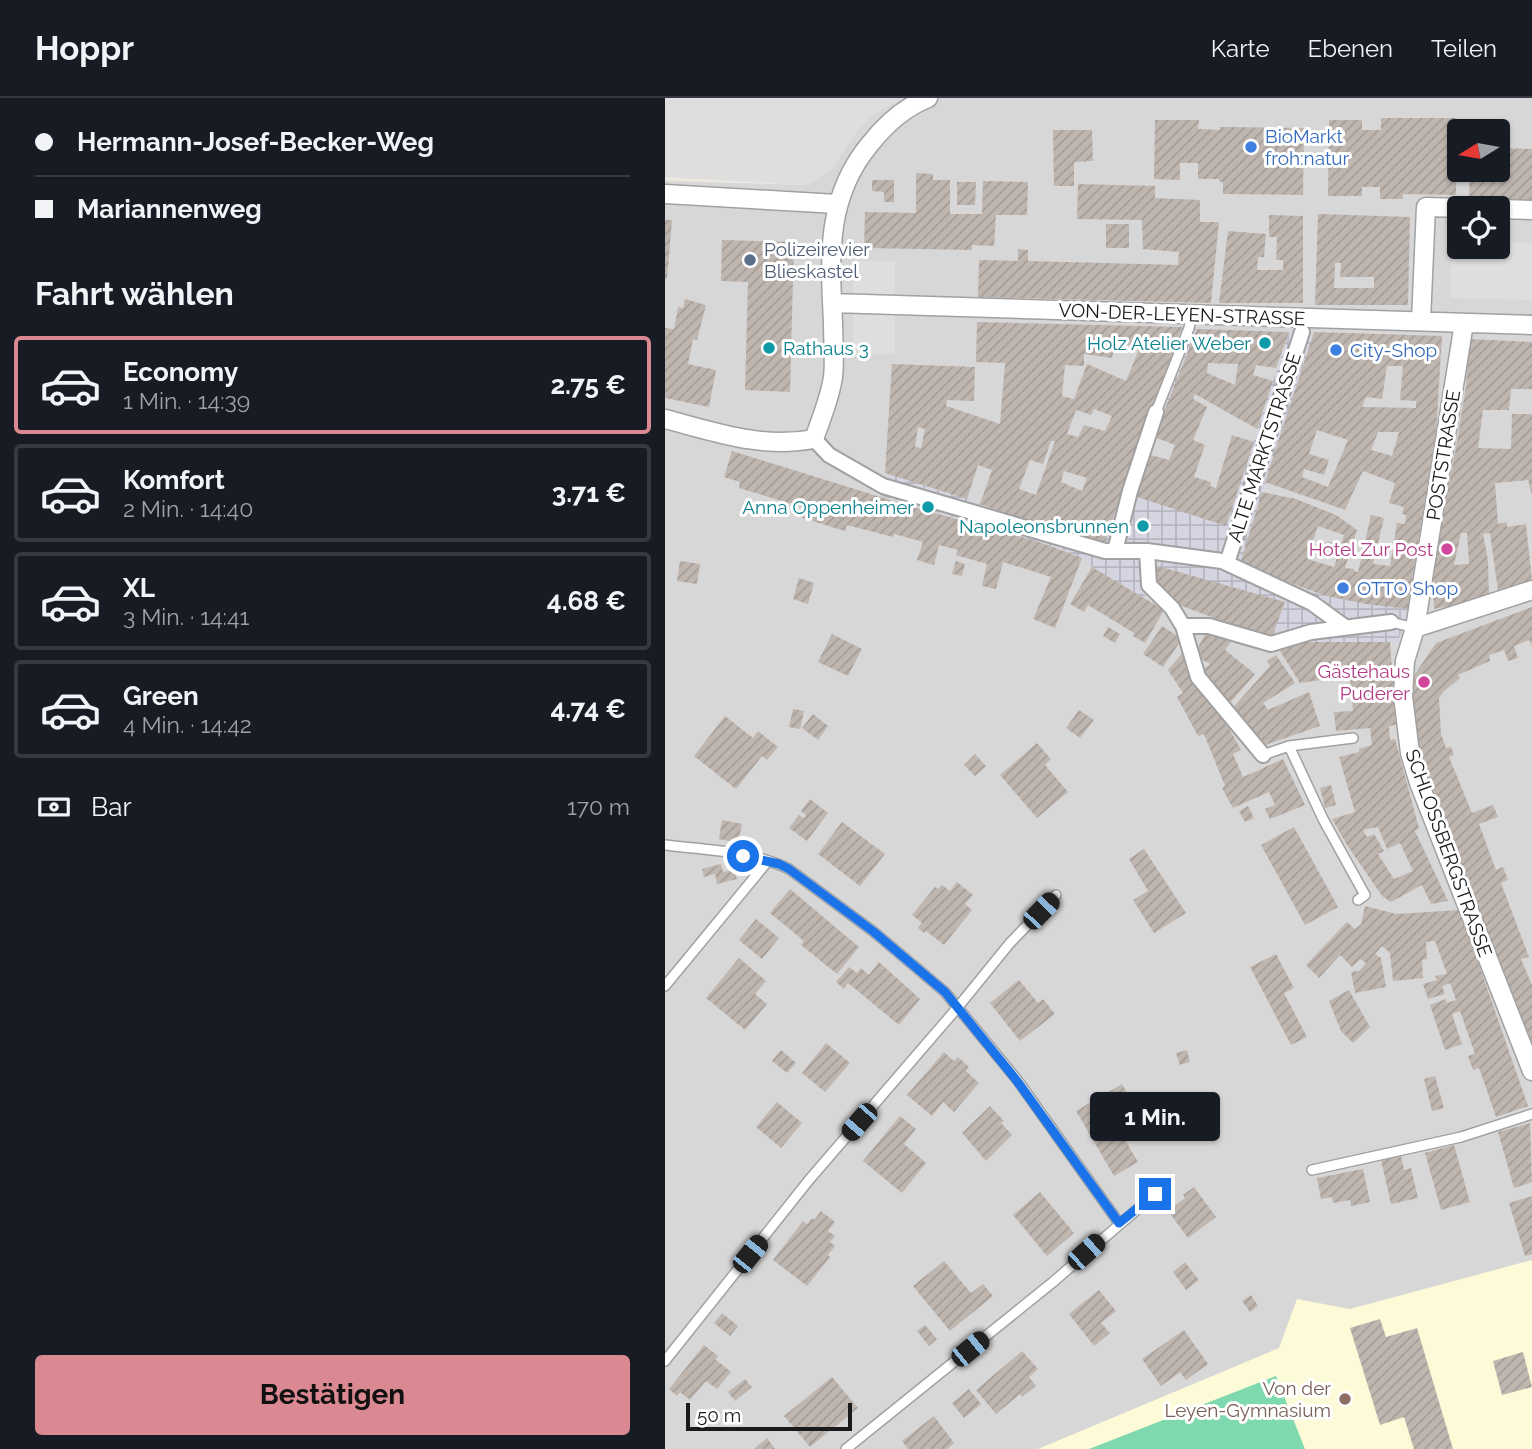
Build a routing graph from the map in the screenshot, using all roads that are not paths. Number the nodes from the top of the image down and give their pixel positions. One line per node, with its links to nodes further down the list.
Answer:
1 (928, 98): 3 (street)
2 (665, 194): 3 (street)
3 (837, 204): 7 (street)
4 (1447, 208): 9 (street)
5 (1510, 209): 6 (street)
6 (1532, 210)
7 (832, 303): 8 (street, VON-DER-LEYEN-STRASSE); 15 (street)
8 (1192, 314): 11 (street, VON-DER-LEYEN-STRASSE); 13 (lane)
9 (1421, 321): 10 (street, VON-DER-LEYEN-STRASSE); 11 (street, VON-DER-LEYEN-STRASSE)
10 (1464, 323): 12 (street, VON-DER-LEYEN-STRASSE); 23 (street, POSTSTRASSE)
11 (1302, 325): 18 (street, ALTE MARKTSTRASSE)
12 (1532, 325)
13 (1156, 412): 16 (street)
14 (665, 419): 15 (street)
15 (814, 439): 16 (street)
16 (1115, 551): 17 (street)
17 (1147, 551): 18 (street); 21 (street)
18 (1227, 563): 22 (street)
19 (1532, 590): 23 (street)
20 (1391, 622): 22 (street); 23 (lane)
21 (1183, 626): 22 (street); 26 (street)
22 (1345, 627)
23 (1415, 628): 33 (street, SCHLOSSBERGSTRASSE)
24 (1353, 738): 25 (lane)
25 (1289, 746): 26 (lane); 30 (lane)
26 (1263, 755)
27 (665, 845): 28 (lane)
28 (768, 861): 31 (lane); 32 (lane)
29 (1056, 895): 32 (lane)
30 (1361, 897)
31 (665, 986)
32 (958, 1007): 37 (lane); 38 (lane)
33 (1532, 1071)
34 (1532, 1114): 35 (lane)
35 (1312, 1170)
36 (1155, 1194): 37 (lane)
37 (1119, 1223): 39 (lane)
38 (665, 1361)
39 (846, 1449)

